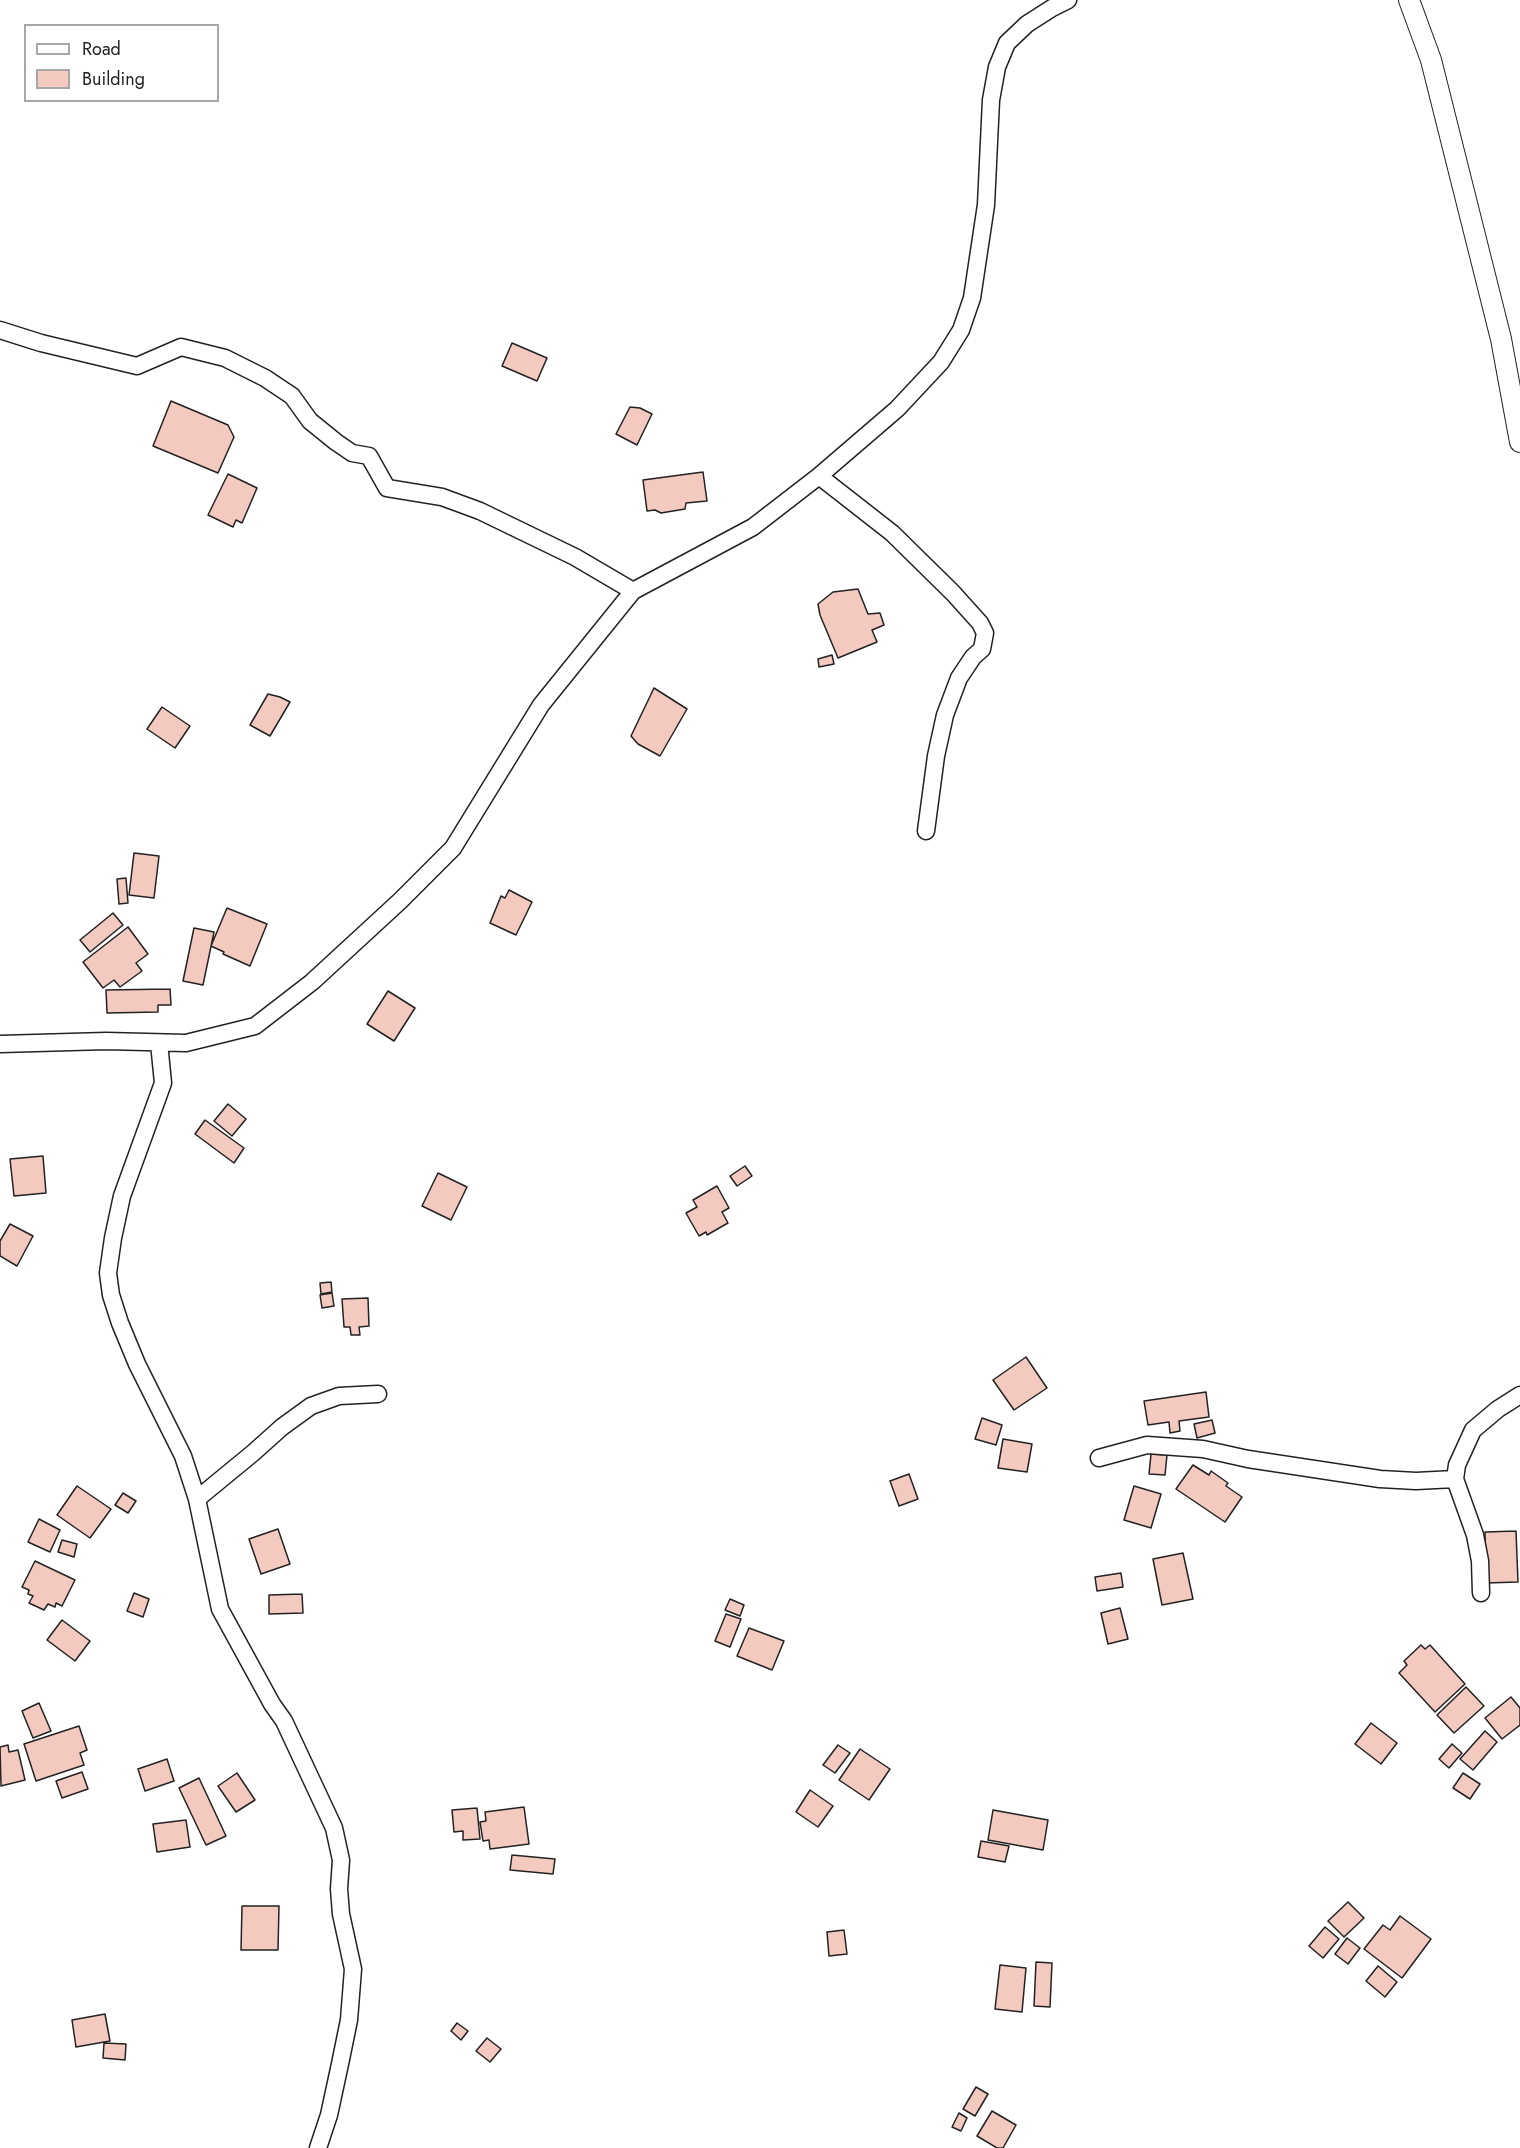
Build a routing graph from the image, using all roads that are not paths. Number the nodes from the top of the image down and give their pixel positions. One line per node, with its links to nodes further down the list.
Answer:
1 (1068, 0): 5 (street)
2 (1409, 0): 4 (street)
3 (0, 330): 6 (street)
4 (1520, 442)
5 (819, 476): 6 (street); 7 (street)
6 (633, 591): 8 (street)
7 (926, 831)
8 (159, 1043): 9 (street); 14 (street)
9 (0, 1044)
10 (378, 1394): 14 (street)
11 (1520, 1395): 13 (street)
12 (1099, 1458): 13 (street)
13 (1455, 1479): 15 (street)
14 (197, 1499): 16 (street)
15 (1481, 1593)
16 (318, 2148)

